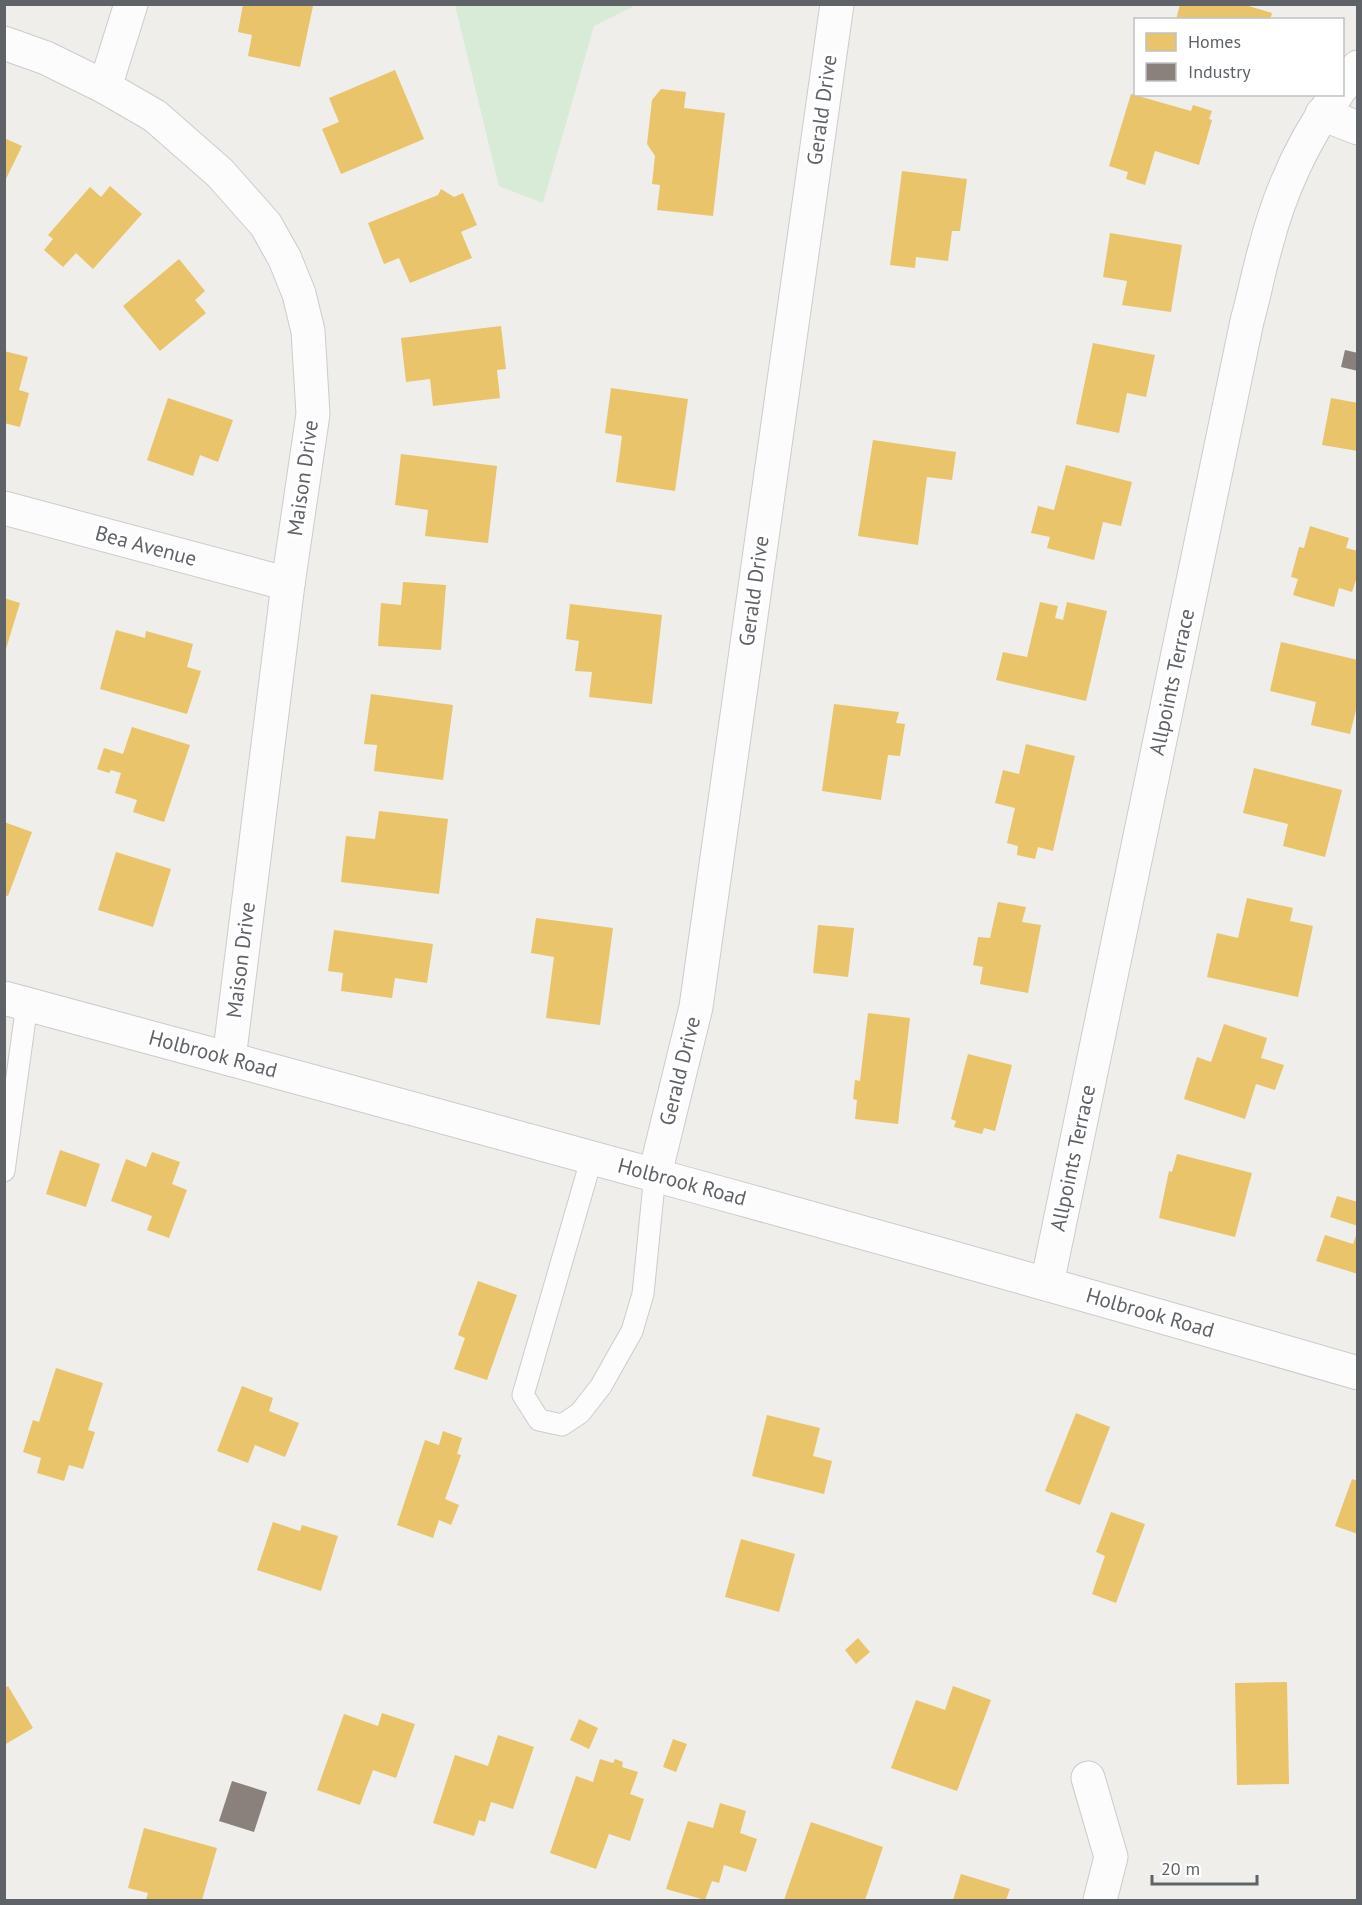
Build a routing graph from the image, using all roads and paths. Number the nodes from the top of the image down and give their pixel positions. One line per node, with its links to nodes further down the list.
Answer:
1 (131, 4): 6 (street)
2 (837, 4): 15 (street, Gerald Drive)
3 (4, 43): 6 (street, Maison Drive)
4 (1358, 67): 5 (street)
5 (1344, 84)
6 (105, 87): 10 (street, Maison Drive)
7 (1329, 104): 8 (street); 16 (street, Allpoints Terrace)
8 (1358, 128)
9 (4, 508): 10 (street, Bea Avenue)
10 (288, 584): 12 (street, Maison Drive)
11 (16, 1001): 12 (street, Holbrook Road); 14 (lane)
12 (229, 1059): 13 (street, Holbrook Road)
13 (592, 1157): 15 (street, Holbrook Road); 15 (lane)
14 (4, 1171)
15 (655, 1174): 16 (street, Holbrook Road)
16 (1047, 1284): 17 (street, Holbrook Road)
17 (1358, 1374)
18 (1088, 1778): 19 (street)
19 (1101, 1900)

